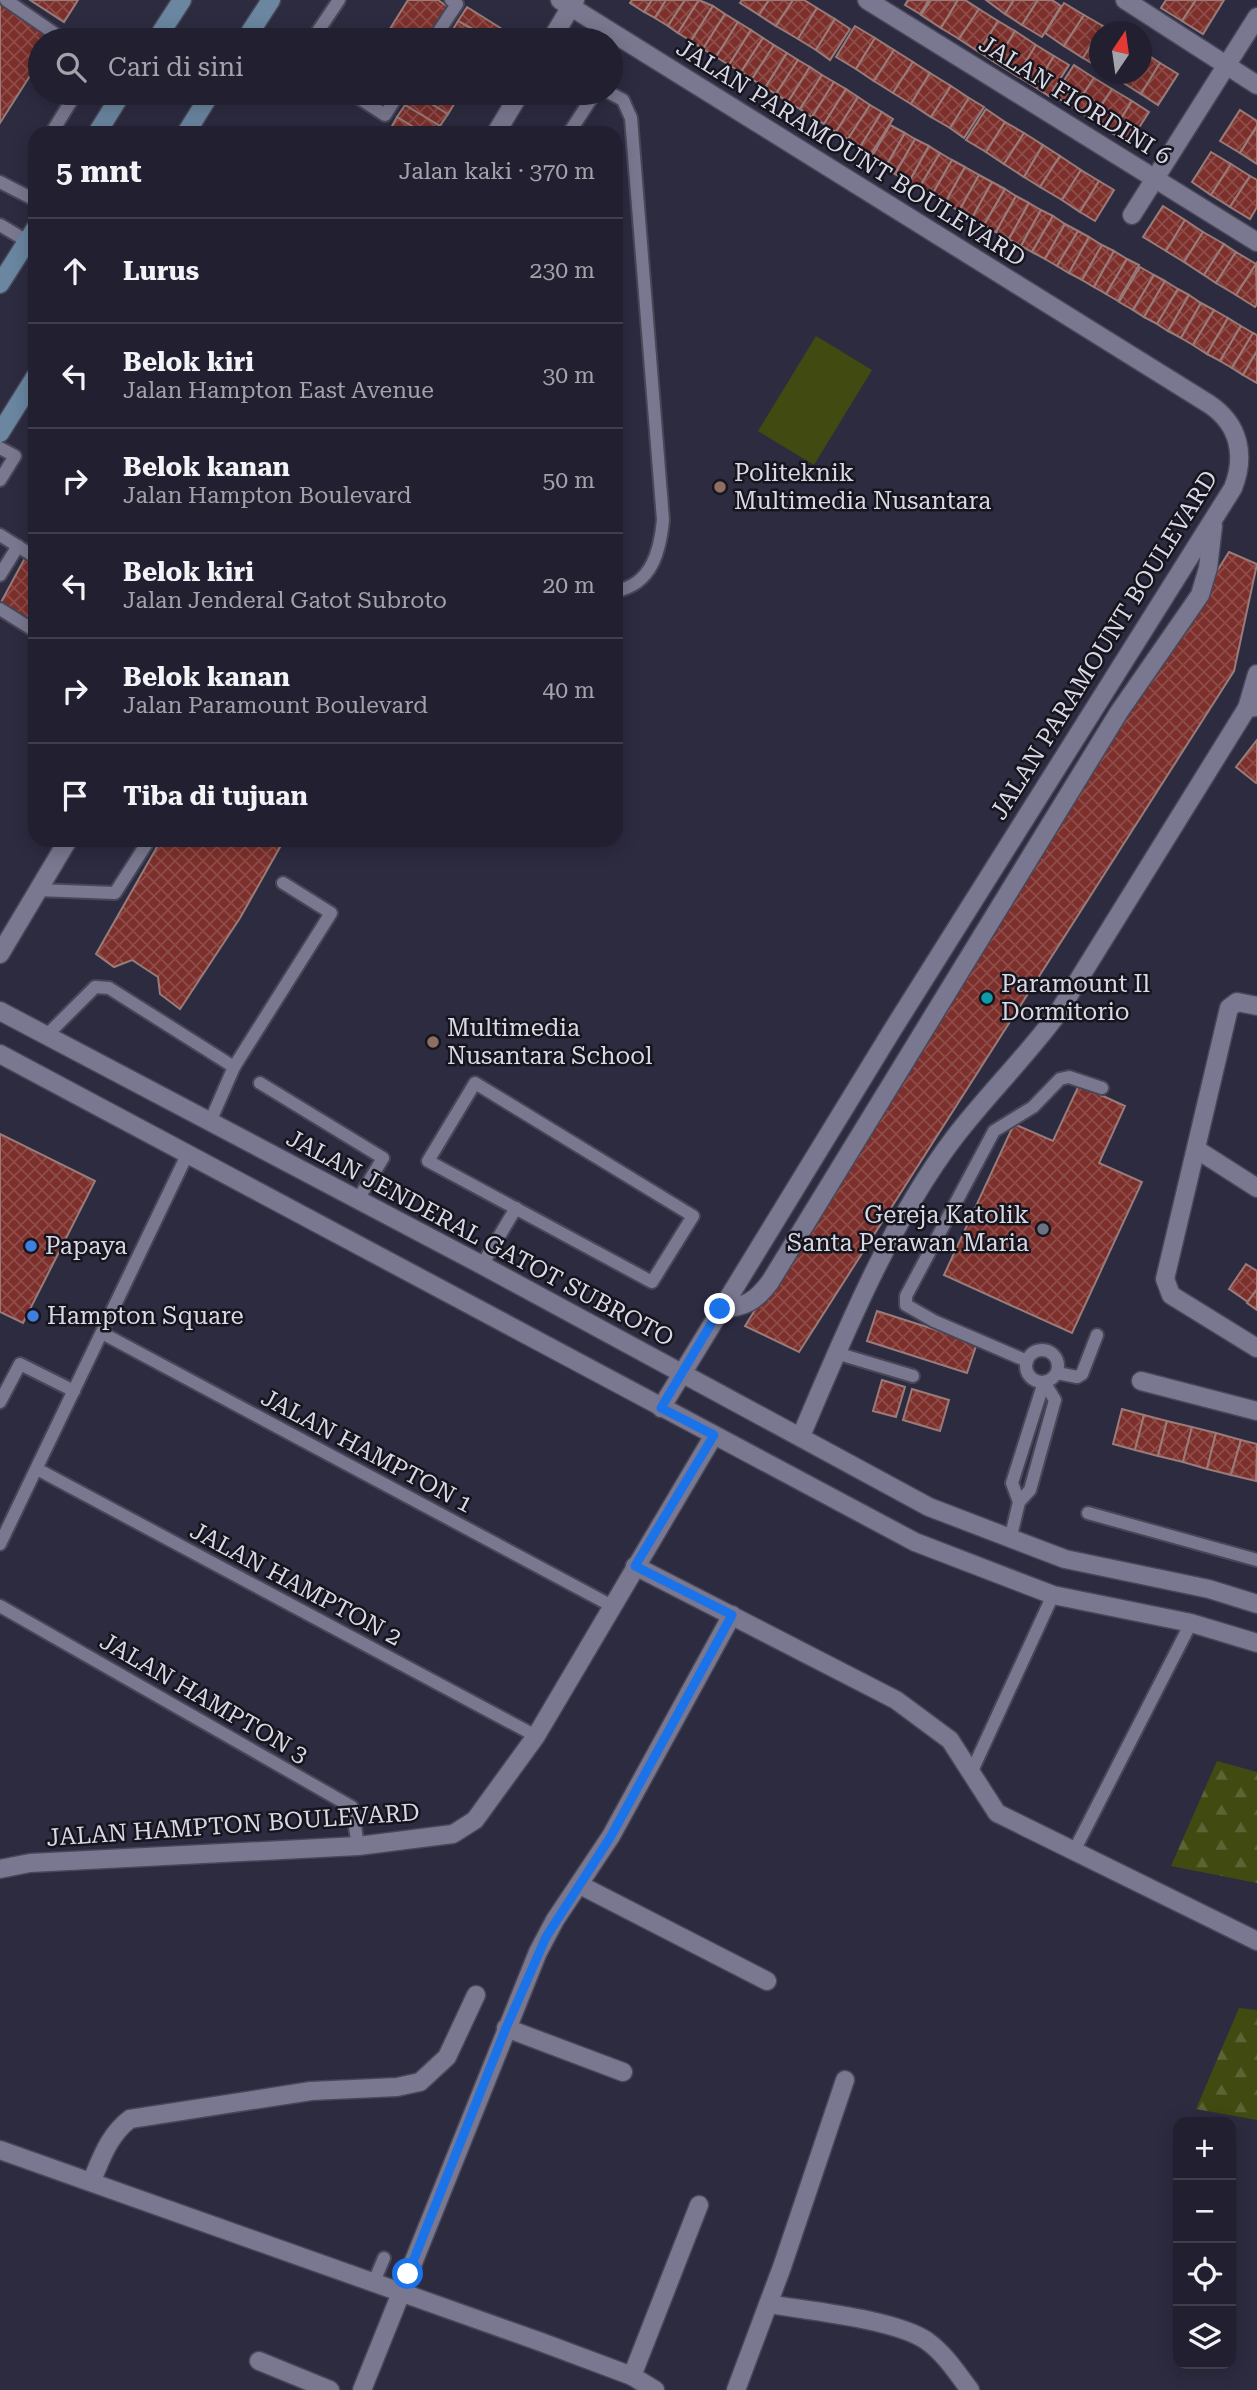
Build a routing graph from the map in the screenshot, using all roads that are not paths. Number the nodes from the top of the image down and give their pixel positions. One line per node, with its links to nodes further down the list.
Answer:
1 (6, 0): 10 (lane)
2 (182, 0): 11 (main road)
3 (271, 0): 12 (main road)
4 (451, 0): 14 (lane)
5 (867, 0): 33 (street, JALAN FIORDINI 6)
6 (1125, 0): 18 (street)
7 (334, 2): 13 (lane)
8 (569, 2): 15 (street); 16 (street, JALAN PARAMOUNT BOULEVARD)
9 (1257, 17): 18 (street)
10 (47, 28)
11 (164, 28)
12 (253, 28)
13 (319, 28)
14 (441, 28)
15 (557, 28)
16 (610, 28)
17 (623, 36): 46 (street, JALAN PARAMOUNT BOULEVARD)
18 (1226, 65): 19 (street); 33 (street)
19 (1257, 85)
20 (623, 100): 51 (lane)
21 (69, 105): 28 (lane)
22 (114, 105): 29 (main road)
23 (204, 105): 30 (main road)
24 (369, 105): 25 (lane)
25 (391, 105)
26 (513, 105): 31 (street)
27 (587, 105): 32 (lane)
28 (56, 126)
29 (101, 126)
30 (190, 126)
31 (500, 126)
32 (574, 126)
33 (1155, 178): 36 (street); 40 (street, JALAN FIORDINI 6)
34 (0, 182): 35 (lane)
35 (28, 196)
36 (1132, 215)
37 (0, 225): 38 (lane)
38 (28, 234)
39 (28, 240): 41 (main road)
40 (1257, 242)
41 (0, 284)
42 (28, 388): 43 (main road)
43 (0, 433)
44 (0, 448): 45 (lane)
45 (0, 480)
46 (1214, 520): 75 (street, JALAN PARAMOUNT BOULEVARD); 75 (street)
47 (0, 535): 48 (lane)
48 (18, 546): 49 (lane); 50 (lane)
49 (28, 552)
50 (0, 575)
51 (623, 588)
52 (0, 609): 53 (lane)
53 (28, 627)
54 (1257, 674): 55 (street)
55 (1252, 707): 79 (street)
56 (64, 847): 59 (street)
57 (145, 847): 59 (lane)
58 (283, 883): 65 (lane)
59 (38, 890): 60 (street)
60 (0, 954)
61 (1257, 1006): 69 (street)
62 (0, 1011): 63 (street, JALAN JENDERAL GATOT SUBROTO)
63 (46, 1037): 65 (lane); 68 (street, JALAN JENDERAL GATOT SUBROTO)
64 (0, 1054): 70 (street)
65 (234, 1067): 68 (lane)
66 (260, 1083): 72 (lane)
67 (1102, 1088): 80 (lane)
68 (210, 1122): 72 (street, JALAN JENDERAL GATOT SUBROTO)
69 (1196, 1149): 71 (street); 78 (street)
70 (187, 1155): 76 (lane); 88 (street)
71 (1257, 1188)
72 (357, 1201): 74 (street, JALAN JENDERAL GATOT SUBROTO)
73 (516, 1208): 73 (lane); 74 (lane)
74 (482, 1265): 81 (street, JALAN JENDERAL GATOT SUBROTO)
75 (720, 1309): 81 (street, JALAN PARAMOUNT BOULEVARD)
76 (102, 1333): 86 (lane); 102 (lane, JALAN HAMPTON 1)
77 (1097, 1335): 82 (lane)
78 (1257, 1348)
79 (836, 1353): 83 (lane); 91 (street)
80 (1027, 1361): 82 (lane); 85 (lane)
81 (681, 1373): 88 (street, JALAN PARAMOUNT BOULEVARD); 91 (street, JALAN JENDERAL GATOT SUBROTO)
82 (1057, 1373): 85 (lane)
83 (913, 1376)
84 (1141, 1381): 89 (street)
85 (1044, 1382): 93 (lane); 93 (lane)
86 (74, 1391): 87 (lane); 92 (lane)
87 (0, 1402)
88 (661, 1408): 90 (street)
89 (1257, 1411)
90 (714, 1435): 98 (street, JALAN HAMPTON BOULEVARD); 99 (street)
91 (801, 1436): 95 (street, JALAN JENDERAL GATOT SUBROTO)
92 (37, 1469): 96 (lane); 106 (lane, JALAN HAMPTON 2)
93 (1019, 1502): 95 (lane)
94 (1088, 1513): 97 (lane)
95 (1010, 1540): 100 (street, JALAN JENDERAL GATOT SUBROTO)
96 (0, 1544)
97 (1257, 1560)
98 (635, 1566): 102 (street, JALAN HAMPTON BOULEVARD); 103 (street)
99 (1053, 1594): 104 (street); 107 (lane)
100 (1257, 1604)
101 (0, 1606): 108 (lane, JALAN HAMPTON 3)
102 (612, 1606): 106 (street, JALAN HAMPTON BOULEVARD)
103 (732, 1615): 107 (street); 111 (street)
104 (1191, 1623): 105 (street); 109 (lane)
105 (1257, 1643)
106 (536, 1736): 108 (street, JALAN HAMPTON BOULEVARD)
107 (971, 1773): 109 (street)
108 (358, 1846): 110 (street, JALAN HAMPTON BOULEVARD)
109 (1074, 1851): 112 (street)
110 (0, 1869)
111 (580, 1885): 113 (street); 115 (street)
112 (1257, 1941)
113 (767, 1981)
114 (477, 1995): 119 (street)
115 (506, 2028): 116 (street); 123 (street)
116 (622, 2072)
117 (845, 2080): 124 (street)
118 (0, 2150): 119 (street)
119 (92, 2180): 122 (street)
120 (699, 2205): 126 (street)
121 (384, 2258): 122 (lane)
122 (373, 2284): 123 (street)
123 (401, 2295): 126 (street); 128 (street)
124 (768, 2304): 130 (street); 131 (street)
125 (259, 2361): 127 (street)
126 (632, 2376): 129 (street)
127 (330, 2390)
128 (362, 2390)
129 (655, 2390)
130 (736, 2390)
131 (970, 2390)

